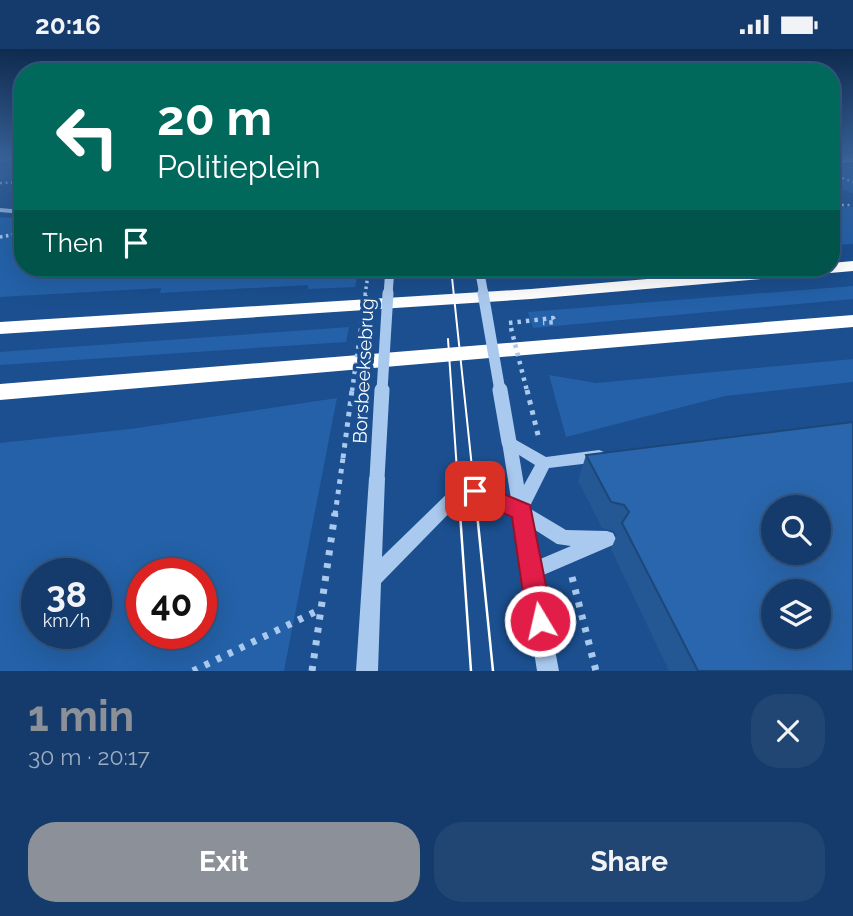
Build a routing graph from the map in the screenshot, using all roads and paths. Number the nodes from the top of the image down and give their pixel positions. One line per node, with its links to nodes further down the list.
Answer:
1 (368, 277): 18 (path, bridge)
2 (389, 277): 17 (street, Borsbeeksebrug, bridge)
3 (481, 277): 12 (street, bridge)
4 (726, 277): 9 (highway)
5 (507, 312): 7 (path)
6 (853, 321): 10 (highway)
7 (509, 323): 8 (path); 11 (path, bridge)
8 (543, 323)
9 (0, 328)
10 (0, 392)
11 (539, 439)
12 (509, 442): 14 (street); 15 (street)
13 (610, 455): 14 (street)
14 (544, 463): 15 (street)
15 (521, 509): 16 (street); 16 (street); 17 (street)
16 (532, 571): 22 (street)
17 (372, 579): 21 (street, Borsbeeksebrug)
18 (321, 609): 19 (path); 20 (path)
19 (193, 671)
20 (312, 671)
21 (367, 671)
22 (548, 671)

